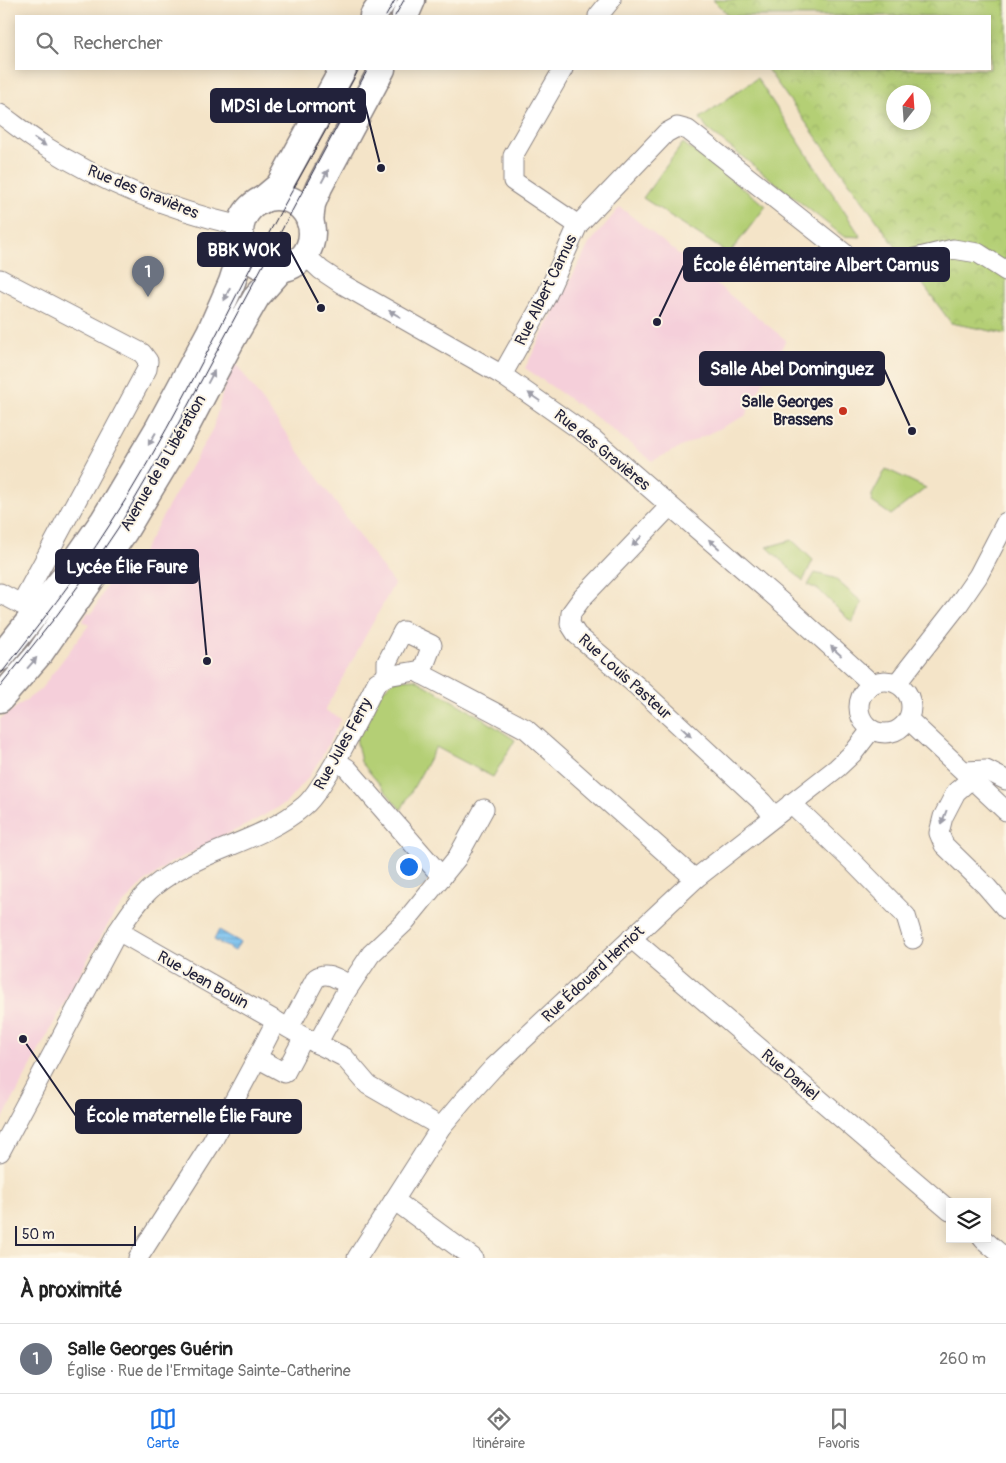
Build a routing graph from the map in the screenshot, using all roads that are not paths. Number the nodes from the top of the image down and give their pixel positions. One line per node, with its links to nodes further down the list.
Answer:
1 (384, 0): 4 (street)
2 (412, 0): 5 (street)
3 (611, 0): 6 (street)
4 (374, 15)
5 (405, 15)
6 (599, 15)
7 (342, 70): 11 (street)
8 (381, 70): 12 (street, one-way to 8)
9 (562, 70): 13 (street, Rue Albert Camus)
10 (0, 114): 14 (street, Rue des Gravières, one-way to 14)
11 (261, 200): 12 (street); 14 (street)
12 (310, 222): 15 (street)
13 (578, 225): 17 (street); 19 (street, Rue Albert Camus)
14 (242, 237): 16 (street); 23 (street, Avenue de la Libération, one-way to 23)
15 (304, 255): 16 (street); 19 (street, Rue des Gravières, one-way to 15)
16 (281, 269): 29 (street, Avenue de la Libération, one-way to 16)
17 (1006, 271)
18 (0, 279): 23 (street)
19 (502, 375): 20 (street, Rue des Gravières, one-way to 19)
20 (670, 506): 28 (street, Rue des Gravières, one-way to 20); 38 (street, Rue Louis Pasteur, one-way to 38)
21 (1006, 522): 27 (street)
22 (0, 593): 23 (street)
23 (29, 608): 24 (street, Avenue de la Libération)
24 (0, 658)
25 (421, 674): 26 (street); 26 (street); 40 (street)
26 (387, 676): 32 (street, Rue Jules Ferry)
27 (897, 683): 28 (street); 30 (street)
28 (872, 684): 31 (street)
29 (0, 699)
30 (909, 720): 31 (street); 33 (street)
31 (871, 730): 35 (street, Rue Édouard Herriot)
32 (336, 761): 39 (street); 42 (street, Rue Jules Ferry)
33 (968, 774): 34 (street); 37 (street); 41 (street, one-way to 41)
34 (1006, 780)
35 (791, 803): 38 (street, Rue Édouard Herriot); 44 (street)
36 (484, 810): 39 (street)
37 (1006, 811)
38 (774, 816): 40 (street, Rue Édouard Herriot)
39 (442, 877): 45 (street)
40 (695, 879): 43 (street, Rue Édouard Herriot)
41 (1006, 908)
42 (118, 931): 46 (street, Rue Jean Bouin); 49 (street, Rue Jules Ferry)
43 (631, 938): 48 (street, Rue Édouard Herriot); 51 (street, Rue Daniel)
44 (913, 938)
45 (350, 985): 46 (street); 46 (street)
46 (296, 1032): 47 (street); 47 (street); 48 (street, Rue Jean Bouin)
47 (257, 1058): 53 (street)
48 (441, 1127): 50 (street, Rue Édouard Herriot)
49 (0, 1152)
50 (394, 1200): 54 (street, Rue Édouard Herriot); 55 (street)
51 (946, 1208)
52 (988, 1243): 56 (street)
53 (138, 1258)
54 (357, 1258)
55 (474, 1258)
56 (1005, 1258)

